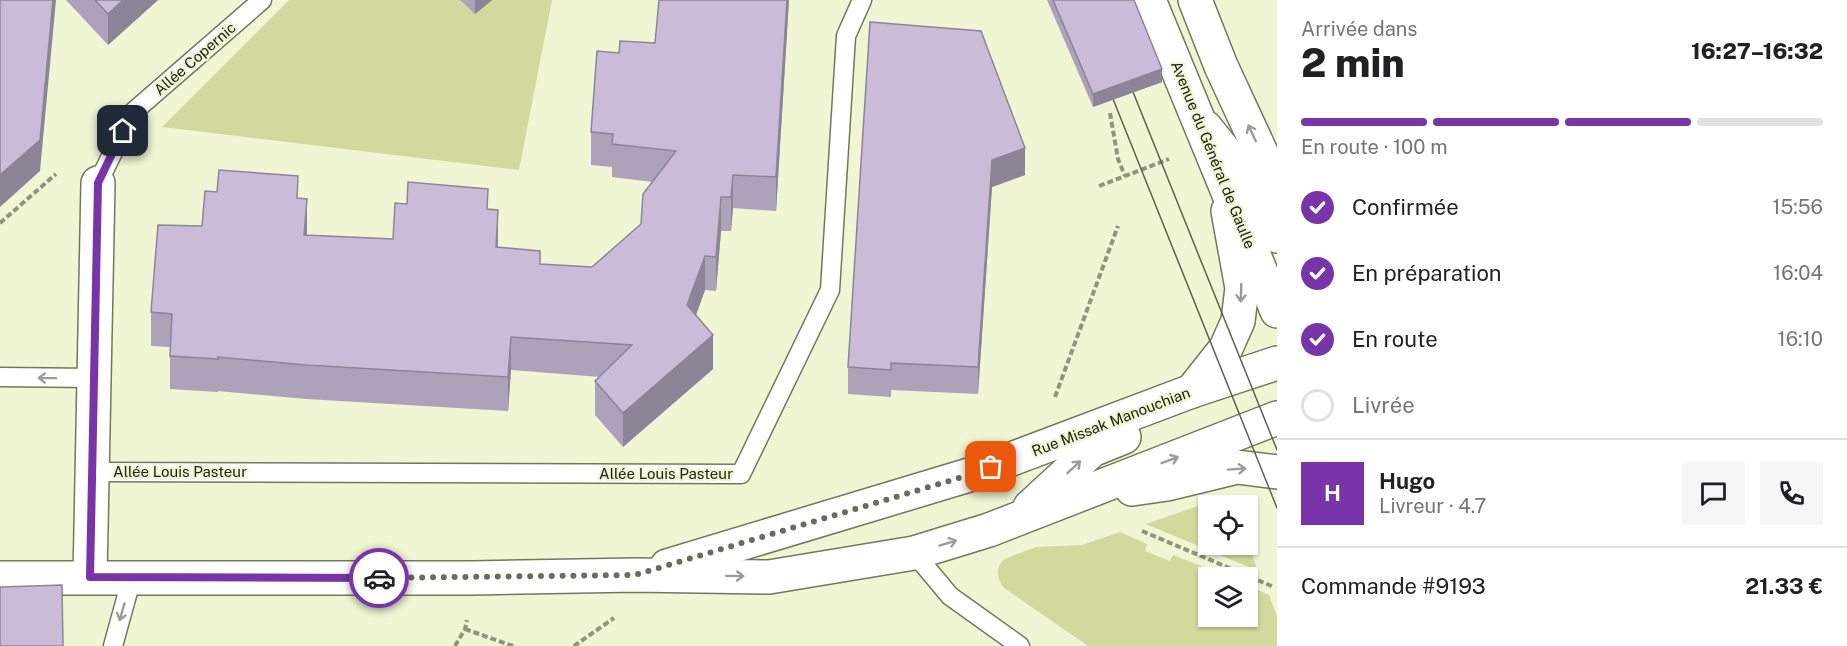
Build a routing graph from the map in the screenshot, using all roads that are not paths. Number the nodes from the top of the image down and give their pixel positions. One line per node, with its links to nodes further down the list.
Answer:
1 (262, 0): 7 (lane, Allée Copernic)
2 (862, 0): 17 (lane, Allée Louis Pasteur)
3 (1149, 0): 5 (street, Avenue du Général de Gaulle)
4 (1195, 0): 8 (street, one-way to 4)
5 (1198, 119): 6 (street, Avenue du Général de Gaulle); 9 (street)
6 (1221, 174): 10 (street, Avenue du Général de Gaulle); 15 (street, one-way to 15)
7 (98, 183): 13 (street)
8 (1277, 187)
9 (1277, 236)
10 (1277, 311)
11 (1277, 363): 15 (street, Rue Missak Manouchian)
12 (0, 377): 13 (lane, one-way to 12)
13 (95, 378): 17 (street)
14 (1277, 382): 20 (street, one-way to 14)
15 (1192, 391): 22 (street, Rue Missak Manouchian)
16 (1277, 418): 19 (street, Rue Missak Manouchian, one-way to 16)
17 (92, 472): 23 (street)
18 (1277, 472): 19 (street, one-way to 18)
19 (1077, 496): 20 (street, Rue Missak Manouchian)
20 (1015, 520): 21 (street, Rue Missak Manouchian, one-way to 20)
21 (914, 553): 22 (street, Rue Missak Manouchian, one-way to 21); 27 (lane)
22 (635, 575): 24 (street, Rue Missak Manouchian)
23 (90, 577): 24 (street, Rue Missak Manouchian); 25 (street, Rue Missak Manouchian)
24 (132, 577): 26 (lane, one-way to 26)
25 (0, 578)
26 (113, 646)
27 (1020, 646)

